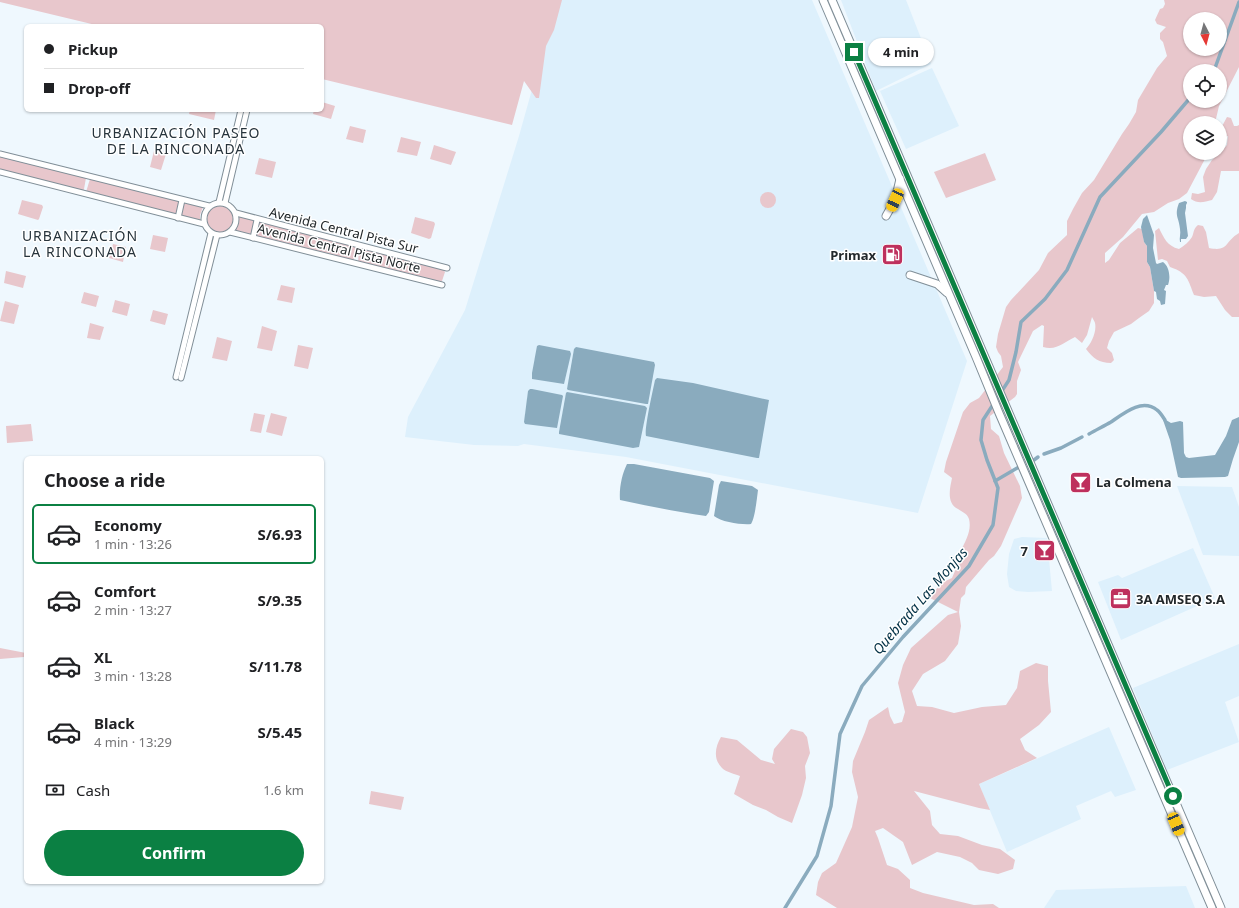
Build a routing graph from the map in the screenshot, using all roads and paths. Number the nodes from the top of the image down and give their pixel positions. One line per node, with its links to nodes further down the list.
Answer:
1 (823, 0): 6 (highway)
2 (832, 0): 5 (highway)
3 (242, 112): 11 (street)
4 (246, 112): 11 (street)
5 (888, 132): 6 (highway); 27 (highway)
6 (881, 135): 9 (highway)
7 (0, 154): 10 (street)
8 (0, 172): 15 (street)
9 (900, 179): 14 (highway); 24 (highway)
10 (182, 200): 12 (street); 15 (street)
11 (222, 202): 12 (street); 13 (street)
12 (209, 206): 17 (street)
13 (236, 214): 16 (street, Avenida Central Pista Sur); 18 (street)
14 (886, 216)
15 (178, 218): 17 (street)
16 (257, 220): 20 (street); 21 (street, Avenida Central Pista Sur)
17 (204, 224): 19 (street)
18 (230, 232): 19 (street); 20 (street, Avenida Central Pista Norte)
19 (214, 234): 25 (street)
20 (253, 238): 23 (street, Avenida Central Pista Norte)
21 (447, 268)
22 (910, 275): 24 (highway)
23 (442, 285)
24 (949, 295): 26 (highway)
25 (178, 378)
26 (1032, 489): 27 (highway); 29 (highway)
27 (1043, 491): 28 (highway)
28 (1173, 796): 29 (highway); 31 (highway)
29 (1166, 800): 30 (highway)
30 (1212, 908)
31 (1222, 908)

